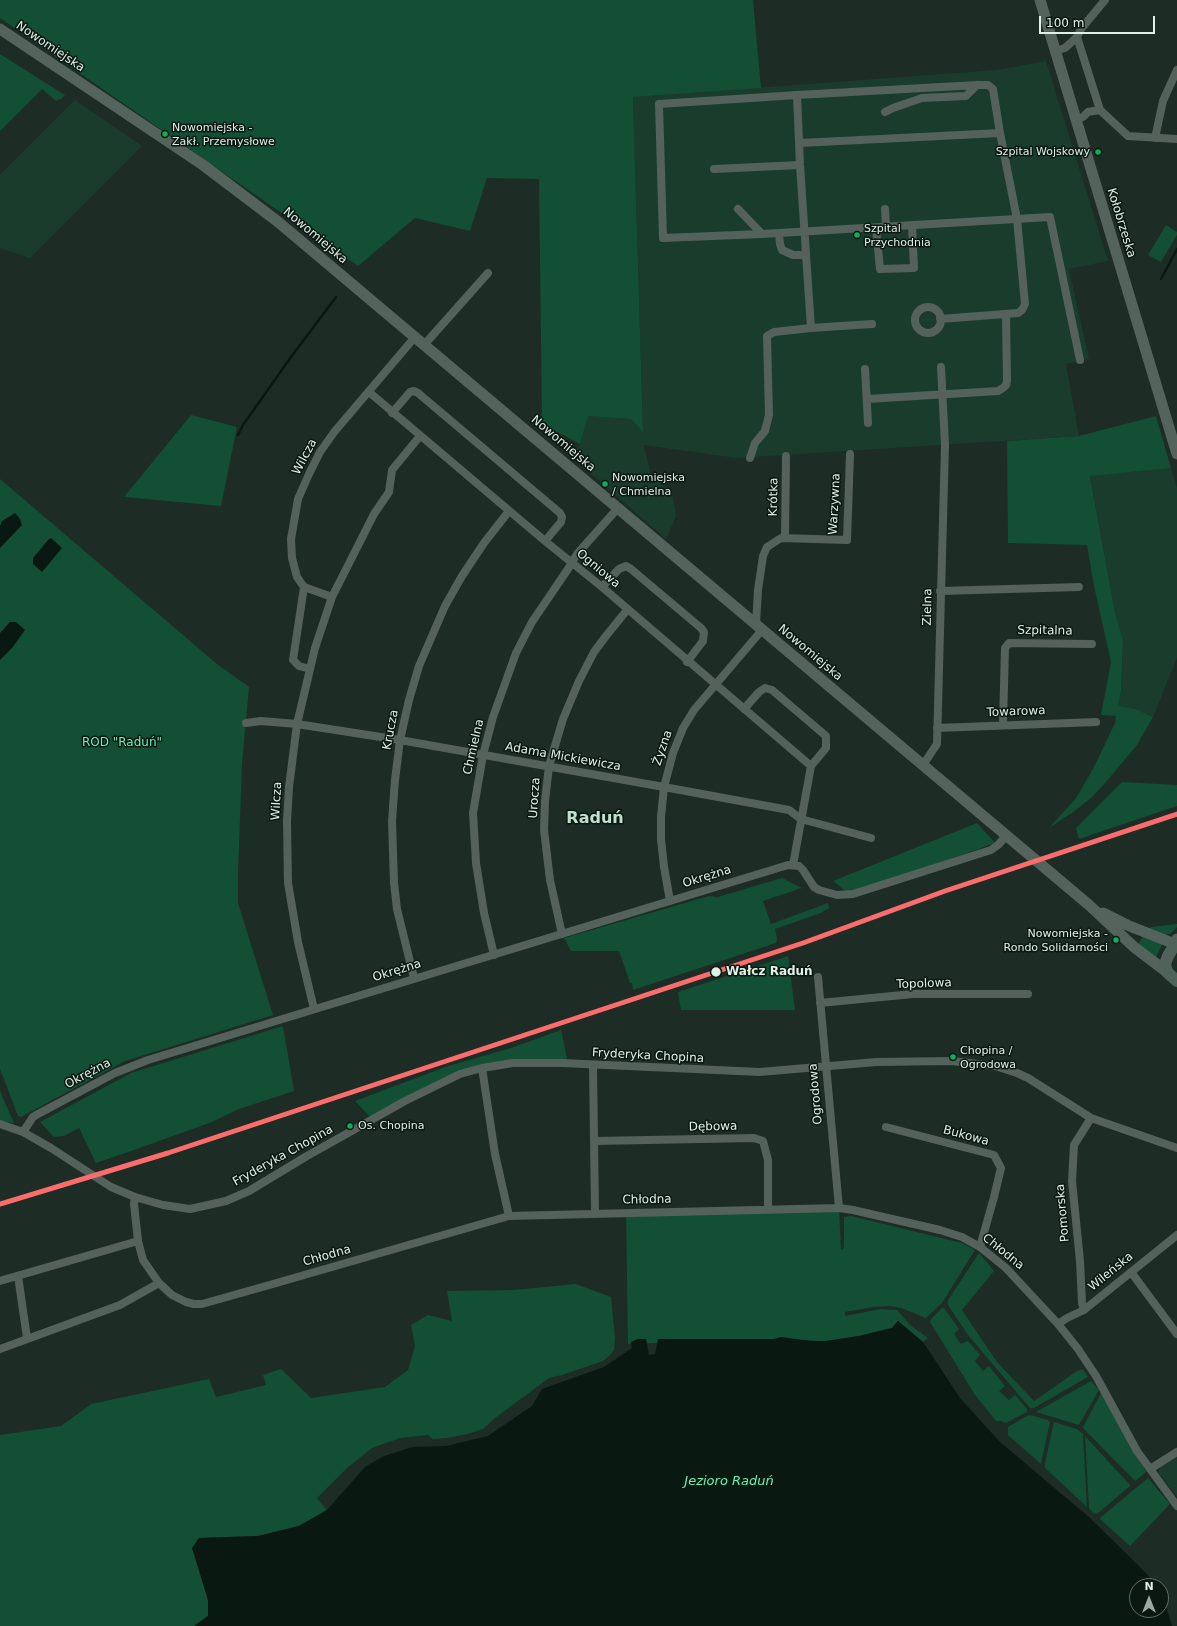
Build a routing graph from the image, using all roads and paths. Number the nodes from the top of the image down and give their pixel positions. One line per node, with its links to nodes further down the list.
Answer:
1 (1040, 0): 5 (street, Kołobrzeska)
2 (1105, 0): 4 (street)
3 (0, 30): 33 (street, Nowomiejska)
4 (1077, 37): 5 (street); 9 (street)
5 (1055, 51): 11 (street, Kołobrzeska)
6 (1177, 70): 13 (street)
7 (977, 85): 8 (street); 10 (street); 12 (street)
8 (798, 95): 15 (street); 26 (street)
9 (1100, 110): 11 (street); 13 (street)
10 (885, 112)
11 (1076, 119): 45 (street, Kołobrzeska)
12 (1000, 133): 15 (street); 20 (street)
13 (1155, 138): 14 (street)
14 (1177, 139)
15 (800, 143): 16 (street)
16 (800, 164): 17 (street); 24 (street)
17 (714, 169)
18 (738, 209): 26 (street)
19 (886, 209): 22 (street)
20 (1017, 219): 21 (street); 29 (street); 35 (street)
21 (912, 225): 22 (street); 23 (street)
22 (886, 227): 23 (street)
23 (876, 228): 24 (street)
24 (804, 231): 25 (street); 27 (street)
25 (779, 233): 26 (street); 27 (street)
26 (762, 234)
27 (806, 255): 32 (street)
28 (488, 273): 34 (street)
29 (1006, 314): 30 (street); 39 (street)
30 (940, 319)
31 (872, 324): 32 (street)
32 (812, 328): 47 (street)
33 (415, 337): 34 (street, Nowomiejska); 38 (street, Wilcza)
34 (424, 345): 48 (street, Nowomiejska)
35 (1080, 360)
36 (941, 367): 39 (street, Zielna)
37 (865, 369): 40 (street)
38 (369, 392): 41 (street, Ogniowa); 53 (street, Wilcza)
39 (942, 395): 40 (street); 56 (street, Zielna)
40 (867, 399): 42 (street)
41 (392, 413): 43 (street, Ogniowa); 51 (street)
42 (868, 423)
43 (420, 436): 49 (street, Ogniowa); 57 (street, Wilcza)
44 (850, 454): 50 (street, Warzywna)
45 (1177, 454)
46 (786, 456): 50 (street, Krótka)
47 (750, 458)
48 (618, 508): 52 (street, Chmielna); 59 (street, Nowomiejska)
49 (509, 511): 51 (street, Ogniowa); 70 (street, Krucza)
50 (785, 538): 59 (street, Warzywna)
51 (545, 541): 52 (street, Ogniowa)
52 (572, 563): 55 (street, Ogniowa); 71 (street, Chmielna)
53 (304, 587): 57 (street); 62 (street)
54 (1079, 587): 56 (street)
55 (602, 588): 58 (street, Ogniowa); 61 (street)
56 (940, 591): 69 (street, Zielna)
57 (332, 597): 62 (street, Wilcza)
58 (627, 610): 61 (street, Ogniowa); 73 (street, Urocza)
59 (759, 627): 63 (street, Żyzna); 72 (street, Nowomiejska)
60 (1092, 644): 68 (street, Szpitalna)
61 (687, 662): 63 (street, Ogniowa)
62 (310, 669): 67 (street, Wilcza)
63 (715, 684): 64 (street, Ogniowa); 75 (street, Żyzna)
64 (744, 710): 74 (street, Ogniowa); 74 (street)
65 (1096, 722): 68 (street, Towarowa)
66 (246, 723): 67 (street, Adama Mickiewicza)
67 (297, 724): 70 (street, Adama Mickiewicza); 90 (street, Wilcza)
68 (1003, 724): 69 (street, Towarowa)
69 (937, 728): 72 (street, Zielna)
70 (400, 740): 71 (street, Adama Mickiewicza); 86 (street, Krucza)
71 (483, 755): 73 (street, Adama Mickiewicza); 84 (street, Chmielna)
72 (923, 765): 77 (street, Nowomiejska)
73 (549, 766): 75 (street, Adama Mickiewicza); 82 (street, Urocza)
74 (811, 766): 76 (street)
75 (664, 787): 76 (street, Adama Mickiewicza); 80 (street, Żyzna)
76 (801, 819): 78 (street, Adama Mickiewicza); 79 (street)
77 (1006, 836): 79 (street); 81 (street, Nowomiejska)
78 (871, 838)
79 (793, 865): 80 (street, Okrężna)
80 (670, 901): 82 (street, Okrężna)
81 (1089, 904): 83 (street, Nowomiejska); 87 (street, Nowomiejska)
82 (562, 934): 84 (street, Okrężna)
83 (1176, 942): 87 (main road)
84 (494, 955): 86 (street, Okrężna)
85 (818, 977): 89 (street, Ogrodowa)
86 (414, 978): 90 (street, Okrężna)
87 (1174, 979)
88 (1028, 994): 89 (street, Topolowa)
89 (820, 1003): 92 (street, Ogrodowa)
90 (314, 1009): 97 (street, Okrężna)
91 (593, 1065): 92 (street, Fryderyka Chopina); 93 (street, Fryderyka Chopina); 98 (street)
92 (825, 1066): 94 (street, Fryderyka Chopina); 101 (street, Ogrodowa)
93 (482, 1068): 100 (street, Fryderyka Chopina); 104 (street)
94 (1092, 1118): 99 (street, Fryderyka Chopina); 112 (street, Pomorska)
95 (0, 1124): 97 (street, Fryderyka Chopina)
96 (886, 1127): 107 (street, Bukowa)
97 (23, 1132): 100 (street, Fryderyka Chopina)
98 (594, 1141): 102 (street, Dębowa); 103 (street)
99 (1177, 1148)
100 (135, 1197): 106 (street, Chłodna)
101 (839, 1208): 102 (street, Chłodna); 107 (street, Chłodna)
102 (768, 1210): 103 (street, Chłodna)
103 (595, 1213): 104 (street, Chłodna)
104 (509, 1216): 111 (street, Chłodna)
105 (1177, 1235): 108 (street, Wileńska)
106 (138, 1241): 109 (street); 111 (street, Chłodna)
107 (980, 1247): 113 (street, Chłodna)
108 (1131, 1272): 112 (street, Wileńska); 114 (street)
109 (18, 1276): 110 (street); 115 (street)
110 (0, 1281)
111 (159, 1283): 115 (street)
112 (1084, 1310): 113 (street, Wileńska)
113 (1058, 1324): 118 (street, Chłodna)
114 (1177, 1334)
115 (28, 1338): 116 (street)
116 (0, 1349)
117 (1177, 1452): 118 (street)
118 (1150, 1469): 119 (street)
119 (1177, 1506)

